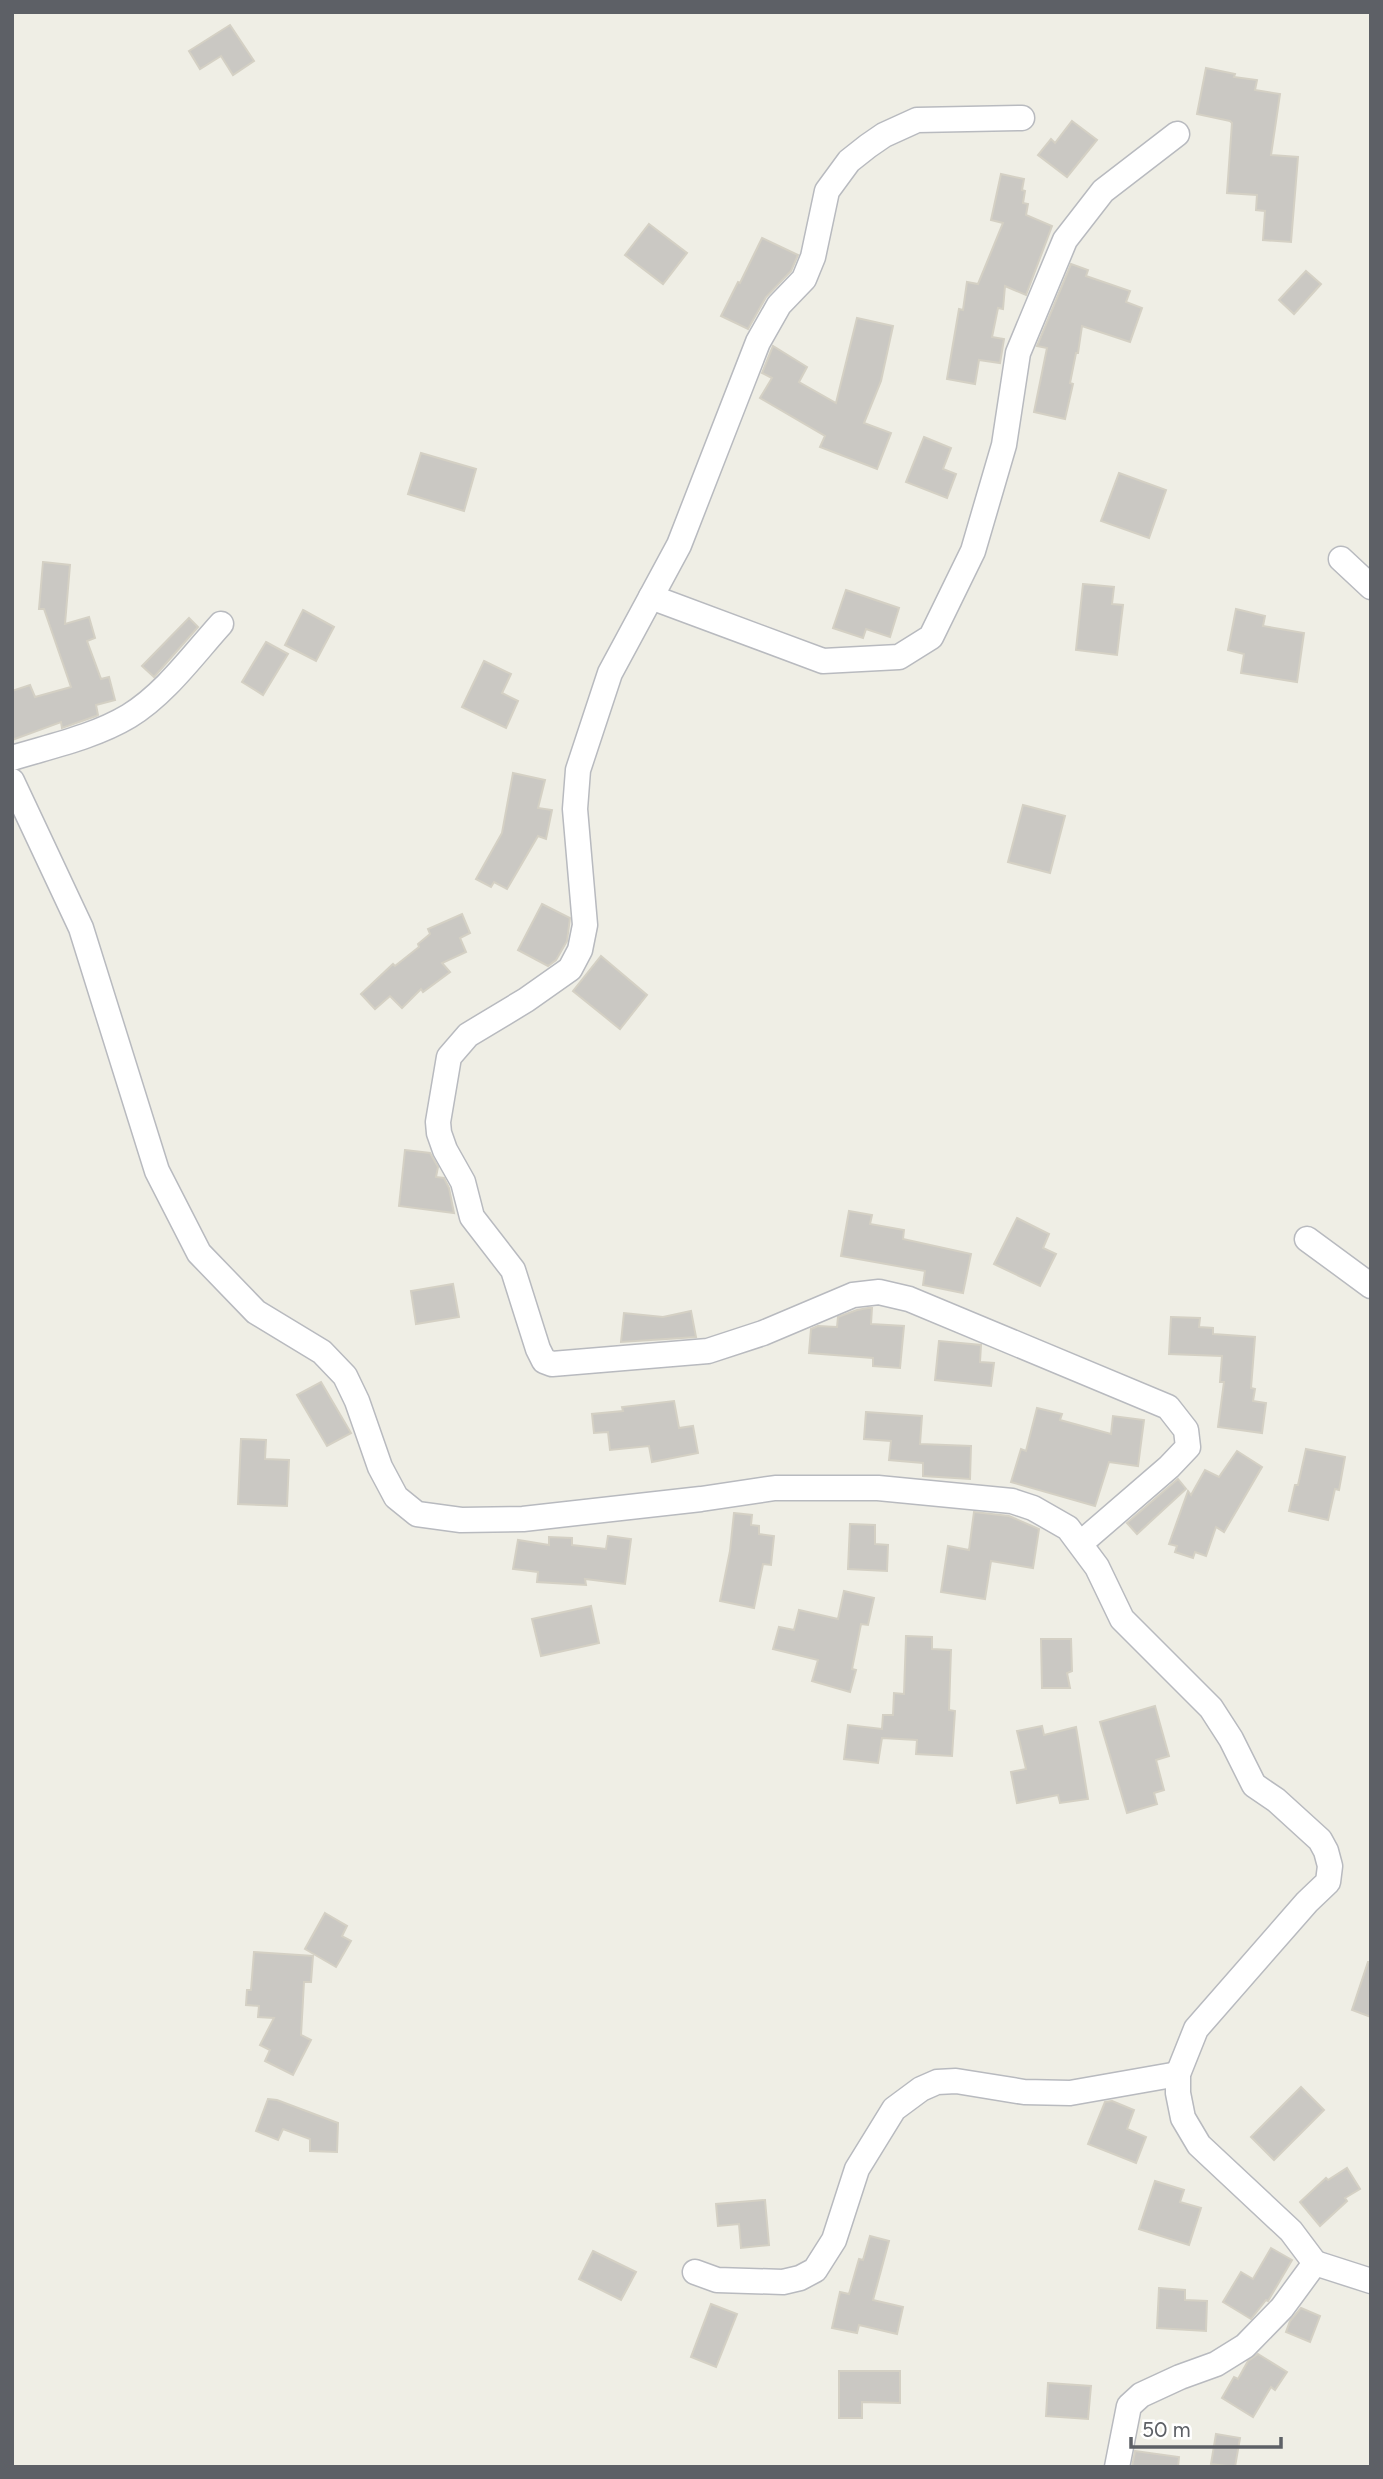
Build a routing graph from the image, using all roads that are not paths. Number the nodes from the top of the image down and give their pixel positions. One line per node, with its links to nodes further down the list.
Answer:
1 (1022, 118): 5 (street)
2 (1177, 134): 5 (street)
3 (1341, 559): 4 (street)
4 (1371, 587)
5 (651, 597): 11 (street)
6 (221, 624): 7 (street)
7 (12, 758)
8 (12, 781): 11 (street)
9 (1307, 1239): 10 (street)
10 (1371, 1286)
11 (1082, 1543): 12 (street)
12 (1178, 2074): 13 (street); 14 (street)
13 (1315, 2263): 15 (street); 16 (street)
14 (695, 2272)
15 (1371, 2281)
16 (1116, 2467)

